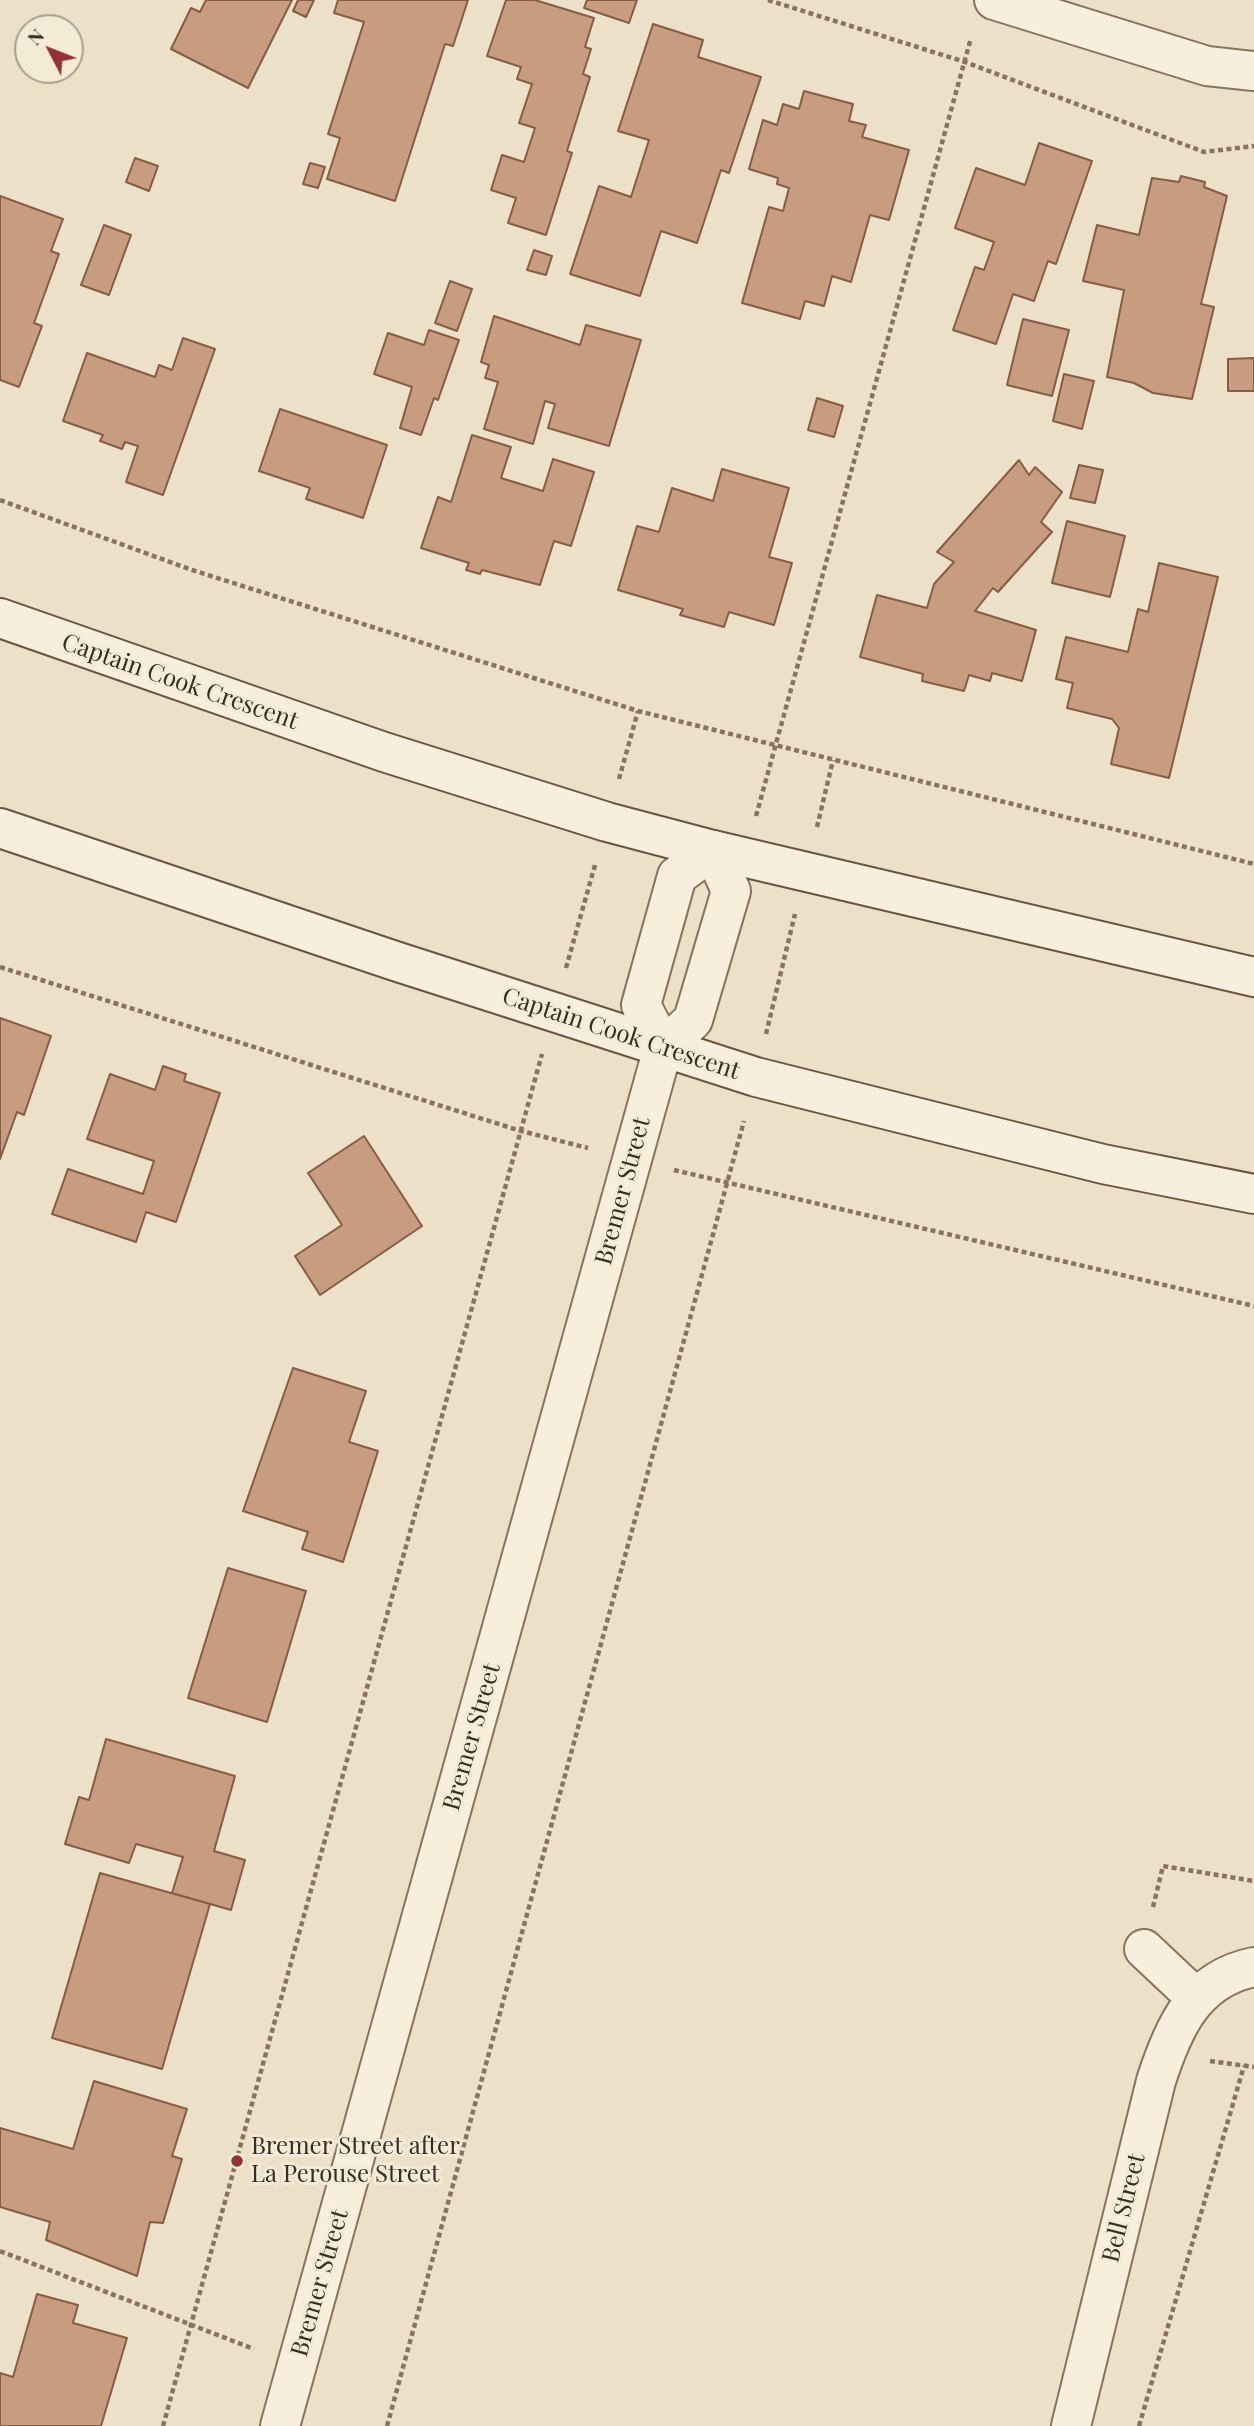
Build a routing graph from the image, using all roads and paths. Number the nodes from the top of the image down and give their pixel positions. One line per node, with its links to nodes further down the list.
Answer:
1 (768, 0): 3 (path)
2 (984, 12): 3 (path); 4 (street)
3 (964, 62): 5 (path); 9 (path)
4 (1254, 71)
5 (1254, 146)
6 (0, 499): 8 (path)
7 (0, 618): 11 (street, Captain Cook Crescent)
8 (638, 711): 9 (path); 11 (path)
9 (775, 746): 10 (path); 13 (path)
10 (833, 760): 14 (path); 15 (path)
11 (607, 822): 13 (street, Captain Cook Crescent); 18 (path)
12 (0, 828): 18 (street, Captain Cook Crescent)
13 (728, 854): 15 (street, Captain Cook Crescent); 19 (street); 19 (street)
14 (1254, 864)
15 (806, 872): 17 (street, Captain Cook Crescent); 20 (path)
16 (0, 967): 21 (path)
17 (1254, 977)
18 (553, 1013): 19 (street, Captain Cook Crescent); 21 (path)
19 (663, 1048): 20 (street, Captain Cook Crescent); 22 (street, Bremer Street)
20 (755, 1077): 23 (path); 24 (street, Captain Cook Crescent)
21 (522, 1131): 22 (path); 32 (path)
22 (632, 1160): 23 (path); 33 (street, Bremer Street)
23 (729, 1184): 25 (path); 36 (path)
24 (1254, 1194)
25 (1254, 1306)
26 (1254, 1881): 27 (path)
27 (1144, 1949): 29 (street)
28 (1254, 1967): 29 (street)
29 (1195, 1997): 37 (street, Bell Street)
30 (1244, 2066): 38 (path)
31 (0, 2251): 32 (path)
32 (191, 2326): 33 (path); 34 (path)
33 (297, 2365): 35 (street, Bremer Street)
34 (163, 2426)
35 (280, 2426)
36 (387, 2426)
37 (1071, 2426)
38 (1139, 2426)

